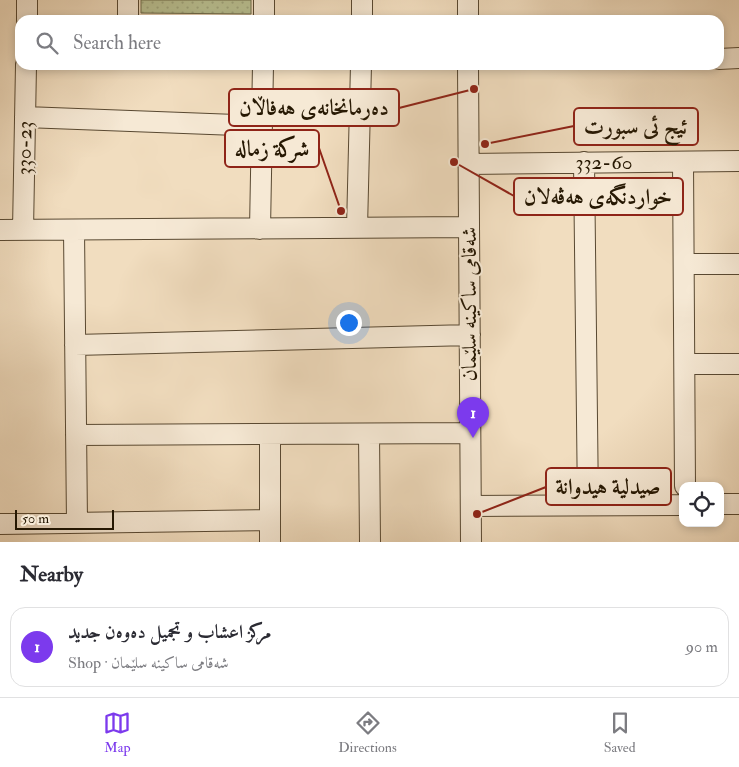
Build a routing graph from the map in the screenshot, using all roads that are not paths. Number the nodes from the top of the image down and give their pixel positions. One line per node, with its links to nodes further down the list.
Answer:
1 (27, 0): 6 (street)
2 (128, 0): 7 (street)
3 (264, 0): 8 (street)
4 (362, 0): 9 (street)
5 (468, 0): 10 (street)
6 (27, 15)
7 (128, 15)
8 (264, 15)
9 (362, 15)
10 (468, 15)
11 (739, 58): 12 (street)
12 (724, 59)
13 (26, 70): 17 (street, 330-23)
14 (263, 70): 18 (street)
15 (361, 70): 24 (street)
16 (468, 70): 22 (street, شەقامی ساکینە سلێمان)
17 (25, 117): 18 (street); 27 (street, 330-23)
18 (262, 126): 25 (street)
19 (739, 161): 21 (street, 332-60)
20 (584, 162): 21 (street, 332-60); 22 (street, 332-60); 42 (street)
21 (683, 162): 29 (street)
22 (468, 164): 23 (street, شەقامی ساکینە سلێمان)
23 (469, 227): 24 (street); 31 (street, شەقامی ساکینە سلێمان)
24 (357, 228): 25 (street)
25 (260, 229): 28 (street)
26 (0, 230): 27 (street)
27 (23, 230): 28 (street)
28 (74, 230): 32 (street)
29 (685, 264): 30 (street); 33 (street)
30 (739, 264)
31 (470, 336): 32 (street); 35 (street, شەقامی ساکینە سلێمان)
32 (75, 345): 38 (street)
33 (685, 364): 34 (street); 39 (street)
34 (739, 364)
35 (470, 433): 37 (street); 44 (street, شەقامی ساکینە سلێمان)
36 (270, 434): 37 (street); 38 (street); 45 (street)
37 (369, 434): 49 (street)
38 (76, 435): 46 (street)
39 (685, 482)
40 (724, 504): 41 (street)
41 (739, 504)
42 (588, 505): 43 (street); 44 (street)
43 (679, 505)
44 (471, 506): 50 (street, شەقامی ساکینە سلێمان)
45 (270, 520): 46 (street); 48 (street)
46 (77, 523): 47 (street)
47 (0, 524)
48 (270, 542)
49 (370, 542)
50 (471, 542)

